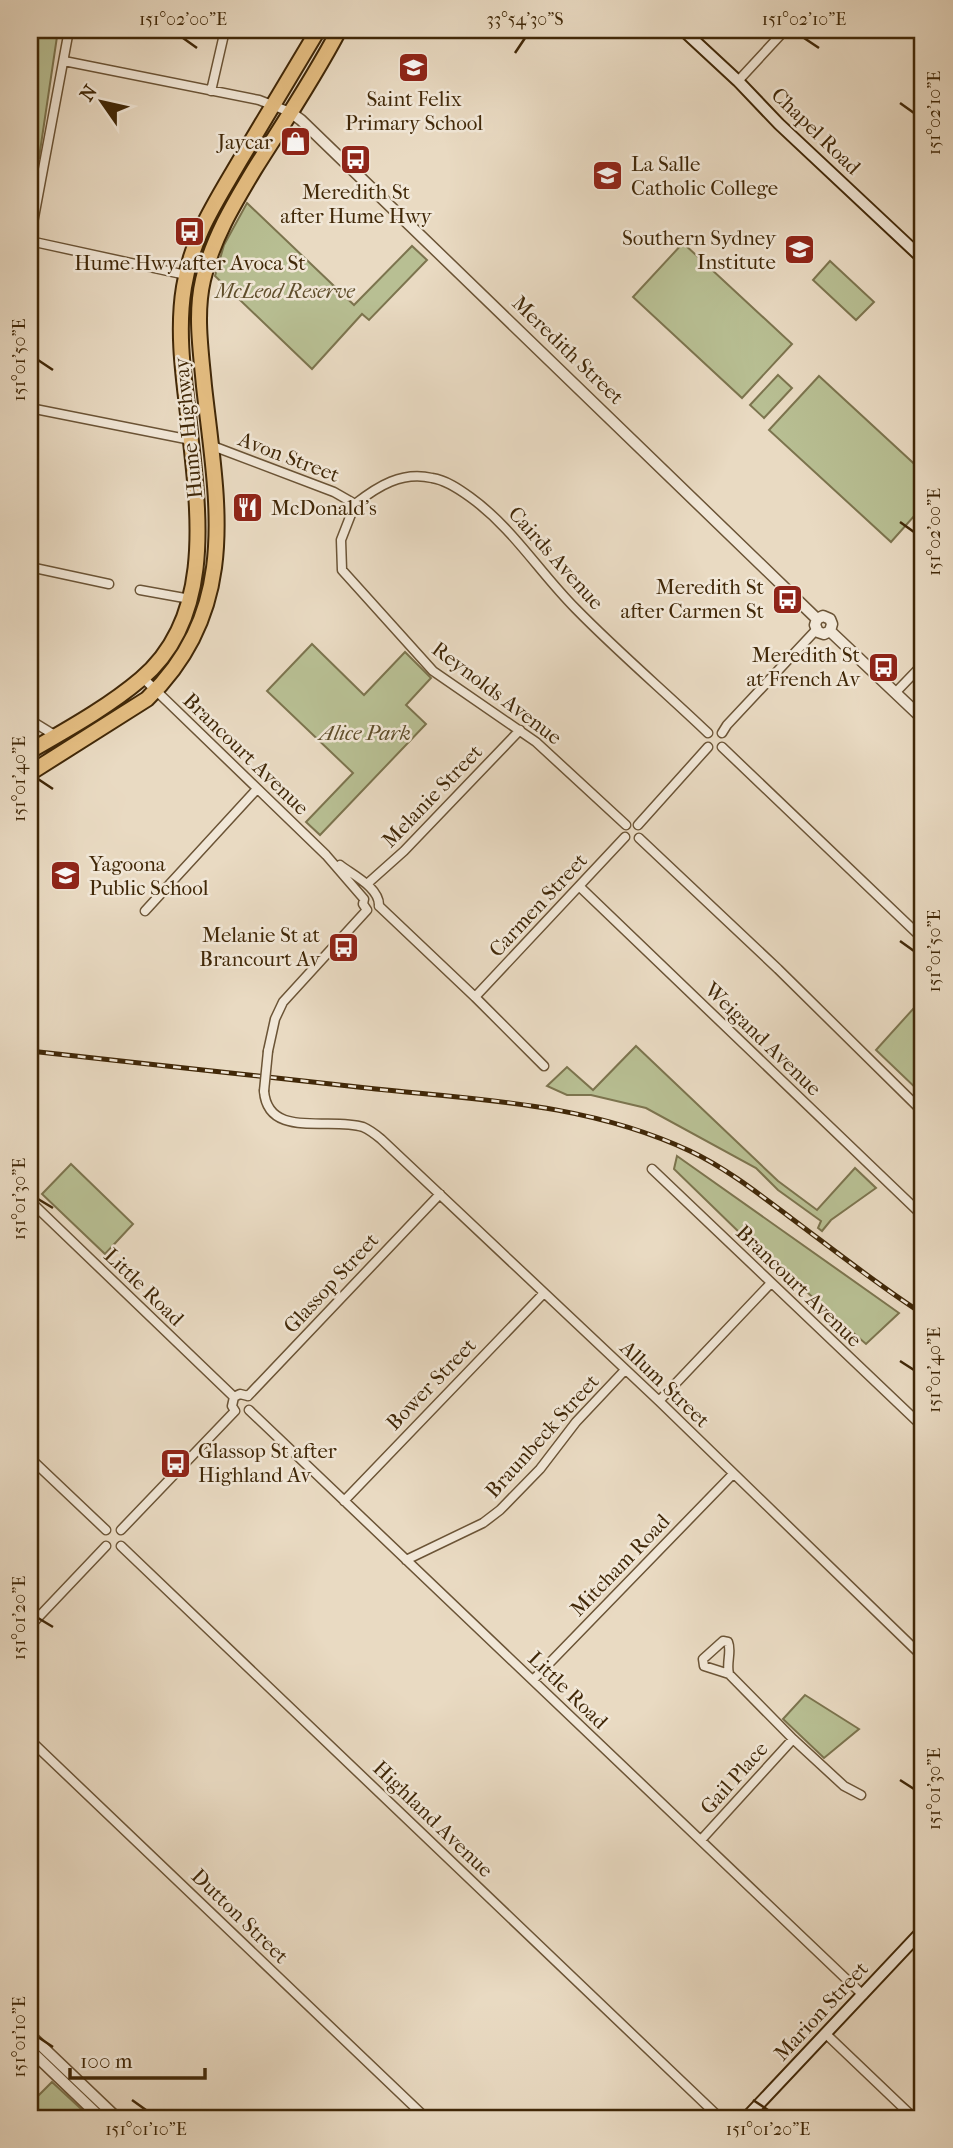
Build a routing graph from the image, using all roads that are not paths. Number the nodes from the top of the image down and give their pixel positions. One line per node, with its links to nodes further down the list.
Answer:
1 (69, 30): 7 (street)
2 (225, 30): 9 (street)
3 (318, 30): 10 (highway, Hume Highway)
4 (339, 30): 11 (highway, Hume Highway)
5 (683, 30): 8 (main road, Chapel Road)
6 (785, 30): 8 (street)
7 (64, 61): 9 (street); 12 (street)
8 (738, 81): 13 (main road, Chapel Road)
9 (211, 91): 10 (street)
10 (273, 105): 11 (street); 14 (highway, Hume Highway)
11 (289, 113): 17 (highway, Hume Highway); 23 (street, Meredith Street)
12 (30, 240): 14 (street)
13 (923, 259)
14 (186, 275): 16 (highway, Hume Highway)
15 (30, 408): 16 (street)
16 (191, 440): 22 (highway, Hume Highway)
17 (210, 445): 18 (street, Avon Street); 27 (highway, Hume Highway)
18 (355, 504): 31 (street, Reynolds Avenue); 32 (street, Cairds Avenue)
19 (30, 567): 20 (street)
20 (109, 583)
21 (140, 590): 22 (street)
22 (190, 600): 26 (highway, Hume Highway)
23 (817, 624): 24 (street); 24 (street); 33 (street)
24 (830, 631): 28 (street)
25 (923, 664): 28 (street)
26 (143, 678): 27 (street, Brancourt Avenue); 34 (highway, Hume Highway)
27 (155, 691): 38 (highway, Hume Highway); 39 (street, Brancourt Avenue)
28 (896, 692): 29 (street)
29 (923, 719)
30 (30, 720): 34 (street)
31 (520, 730): 40 (street, Reynolds Avenue); 45 (street, Melanie Street)
32 (708, 733): 33 (street); 35 (street)
33 (722, 733): 36 (street)
34 (56, 736): 37 (highway, Hume Highway)
35 (708, 747): 36 (street); 41 (street)
36 (722, 747): 52 (street)
37 (30, 751)
38 (30, 773)
39 (257, 789): 44 (street, Brancourt Avenue); 51 (street)
40 (626, 825): 41 (street); 42 (street)
41 (638, 825): 43 (street)
42 (625, 837): 43 (street); 46 (street, Carmen Street)
43 (639, 838): 55 (street)
44 (326, 855): 45 (street, Brancourt Avenue); 48 (street, Brancourt Avenue)
45 (367, 884): 47 (street, Brancourt Avenue)
46 (580, 887): 53 (street, Carmen Street); 59 (street, Weigand Avenue)
47 (377, 896): 48 (street); 49 (street)
48 (364, 899): 50 (street)
49 (379, 906): 50 (street); 53 (street)
50 (367, 910): 57 (street, Allum Street, bridge)
51 (145, 911)
52 (923, 939)
53 (475, 997): 54 (street)
54 (544, 1066)
55 (923, 1112)
56 (652, 1168): 60 (street, Brancourt Avenue)
57 (440, 1194): 61 (street, Allum Street); 63 (street, Glassop Street)
58 (30, 1201): 64 (street, Little Road)
59 (923, 1216)
60 (771, 1283): 65 (street); 68 (street, Brancourt Avenue)
61 (544, 1293): 62 (street, Allum Street); 71 (street, Bower Street)
62 (625, 1370): 65 (street, Allum Street); 76 (street, Braunbeck Street)
63 (248, 1396): 64 (street); 66 (street)
64 (234, 1397): 67 (street)
65 (659, 1401): 70 (street, Allum Street)
66 (249, 1410): 67 (street); 71 (street, Little Road)
67 (235, 1411): 73 (street)
68 (923, 1427)
69 (30, 1458): 72 (street)
70 (733, 1474): 78 (street, Allum Street); 80 (street, Mitcham Road)
71 (344, 1501): 76 (street, Little Road)
72 (106, 1530): 73 (street); 74 (street)
73 (121, 1530): 75 (street)
74 (106, 1546): 75 (street); 77 (street)
75 (121, 1546): 93 (street, Highland Avenue)
76 (407, 1560): 80 (street, Little Road)
77 (30, 1626)
78 (923, 1657)
79 (729, 1674): 81 (street, Gail Place)
80 (533, 1680): 84 (street, Little Road)
81 (793, 1739): 83 (street, Gail Place); 84 (street, Gail Place)
82 (30, 1740): 92 (street, Dutton Street)
83 (861, 1795)
84 (701, 1840): 86 (street, Little Road)
85 (923, 1930): 86 (main road, Marion Street)
86 (863, 1995): 87 (main road, Marion Street)
87 (826, 2034): 94 (main road, Marion Street); 95 (street)
88 (30, 2035): 91 (street)
89 (30, 2050): 90 (street)
90 (101, 2118)
91 (117, 2118)
92 (426, 2118)
93 (720, 2118)
94 (746, 2118)
95 (914, 2118)

